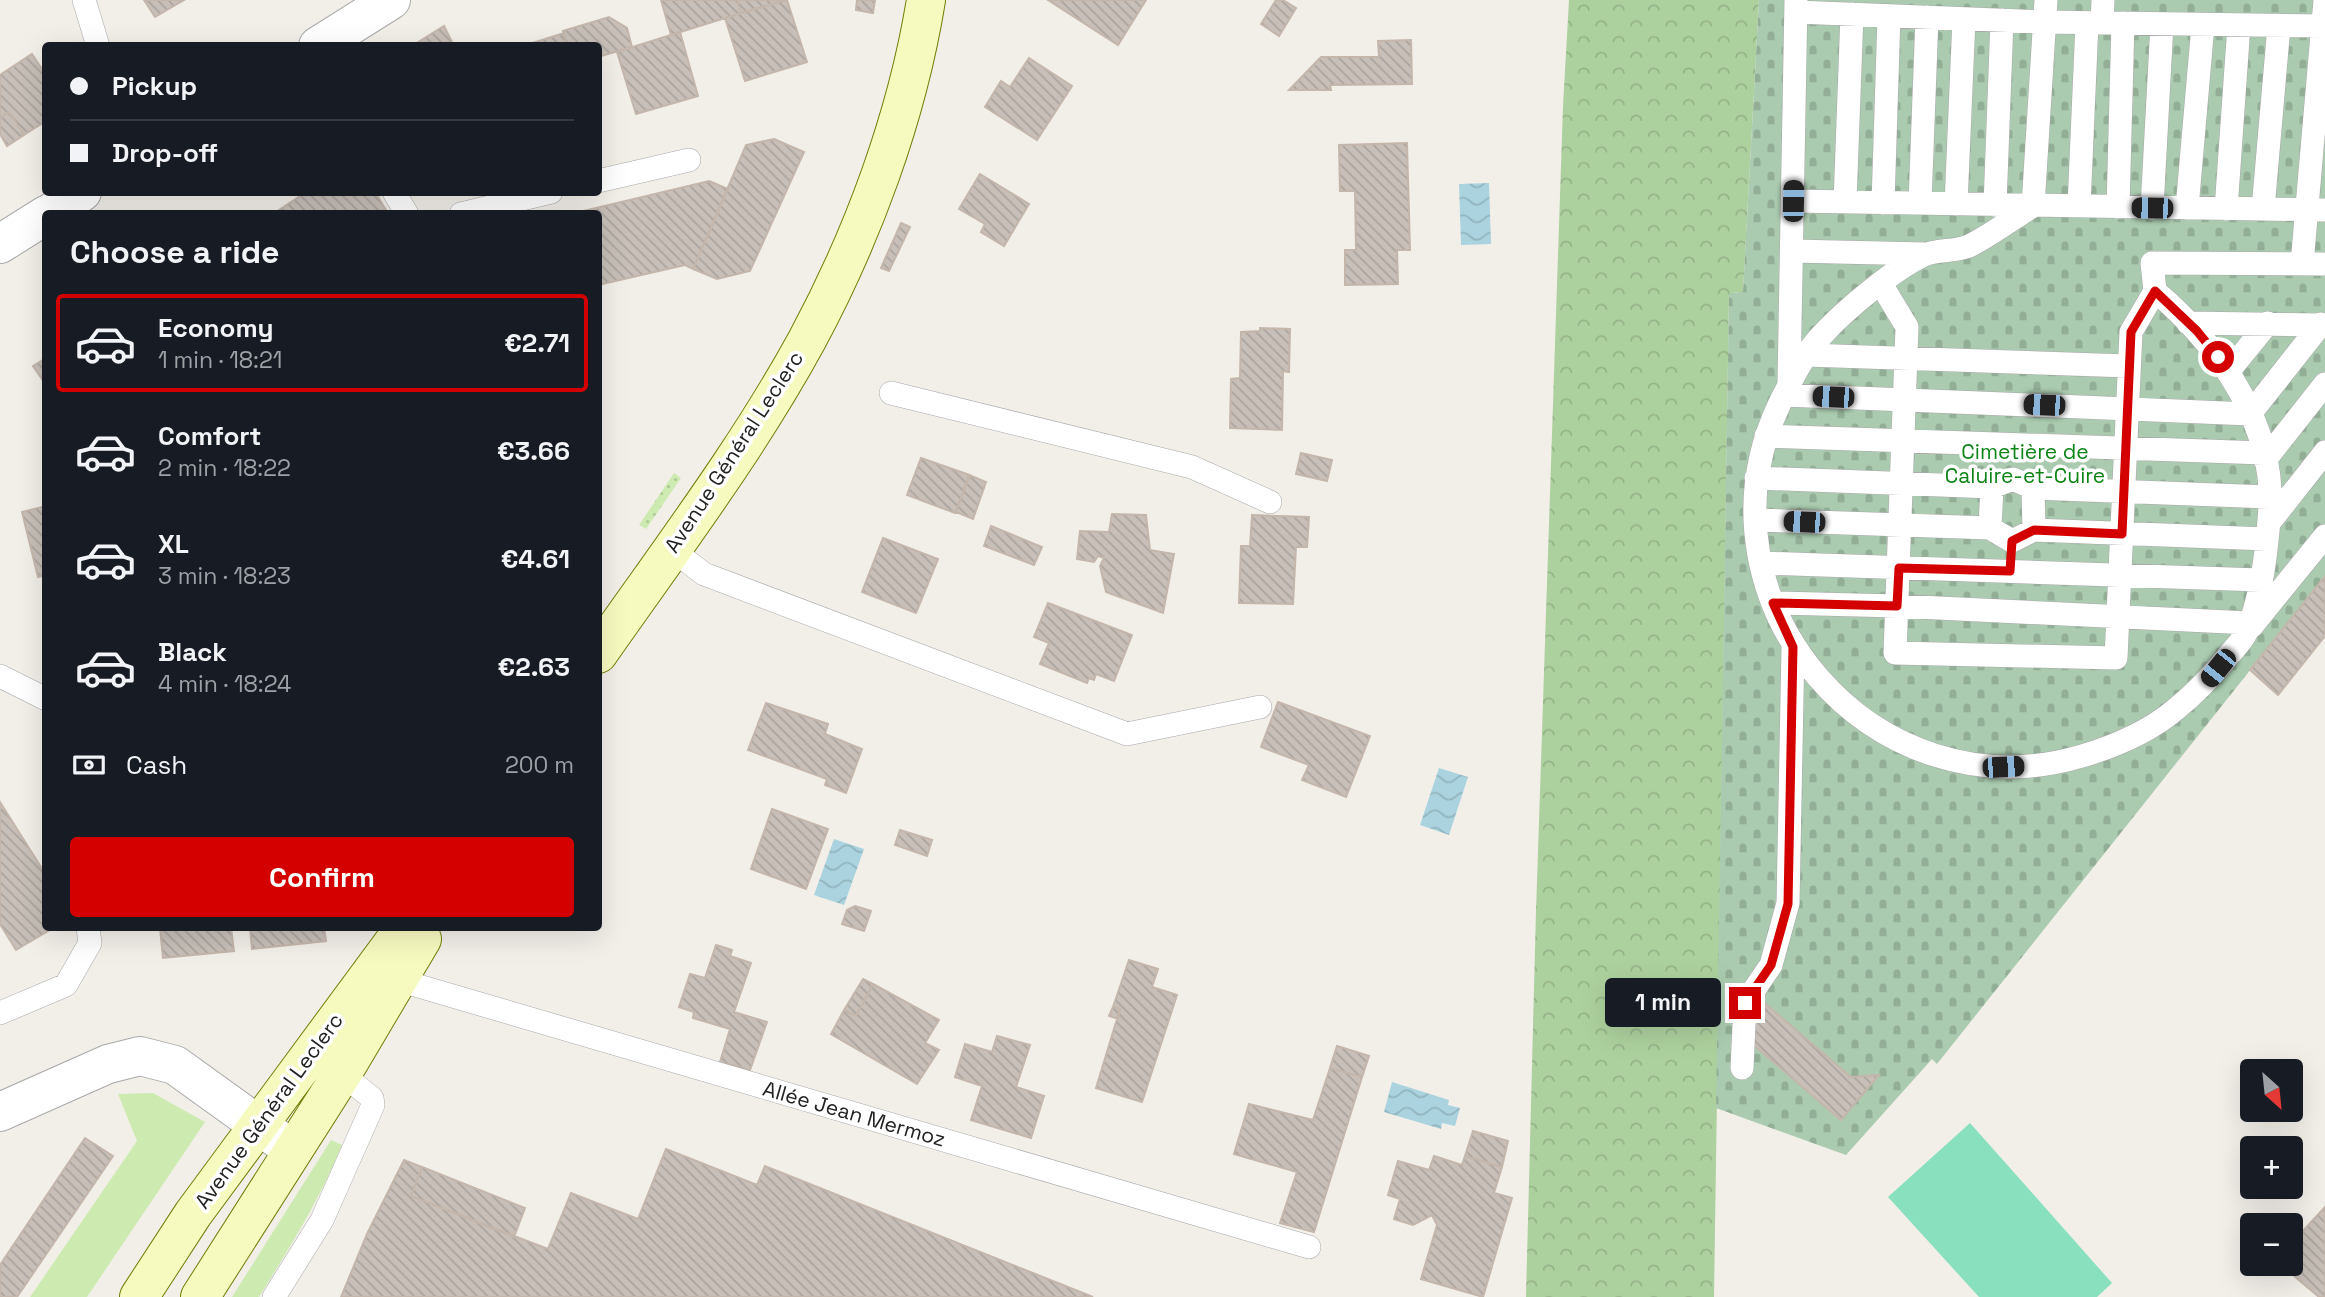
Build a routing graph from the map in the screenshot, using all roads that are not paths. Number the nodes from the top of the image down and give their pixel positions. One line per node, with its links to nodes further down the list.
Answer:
1 (84, 0): 18 (lane)
2 (391, 0): 19 (street)
3 (926, 0): 80 (main road, Avenue Général Leclerc)
4 (2325, 0): 17 (lane)
5 (1796, 6): 8 (lane); 24 (lane)
6 (2045, 11): 7 (lane); 11 (lane); 30 (lane)
7 (1994, 13): 12 (lane); 29 (lane)
8 (1852, 14): 9 (lane); 25 (lane)
9 (1889, 16): 10 (lane); 26 (lane)
10 (1927, 17): 12 (lane); 27 (lane)
11 (2104, 17): 13 (lane); 31 (lane); 32 (lane)
12 (1964, 19): 28 (lane)
13 (2162, 24): 14 (lane); 33 (lane)
14 (2203, 24): 15 (lane); 34 (lane)
15 (2239, 25): 16 (lane); 35 (lane)
16 (2279, 26): 17 (lane); 36 (lane)
17 (2324, 26): 39 (lane)
18 (97, 42)
19 (324, 42)
20 (689, 160): 21 (lane)
21 (602, 180)
22 (76, 196): 37 (street)
23 (535, 196): 38 (lane)
24 (1793, 201): 25 (lane); 42 (lane)
25 (1845, 202): 26 (lane)
26 (1883, 203): 27 (lane)
27 (1920, 203): 28 (lane)
28 (1956, 204): 29 (lane)
29 (1994, 205): 30 (lane)
30 (2033, 206): 31 (lane); 43 (lane)
31 (2079, 206): 32 (lane)
32 (2118, 207): 33 (lane)
33 (2152, 208): 34 (lane)
34 (2187, 208): 35 (lane)
35 (2226, 209): 36 (lane)
36 (2263, 209): 39 (lane)
37 (53, 210)
38 (477, 210)
39 (2316, 210): 44 (lane)
40 (42, 217): 41 (street)
41 (0, 244)
42 (1792, 251): 43 (lane); 55 (lane)
43 (1926, 254): 45 (lane)
44 (2314, 264): 46 (lane)
45 (1881, 284): 50 (lane); 51 (lane)
46 (2155, 291): 47 (lane); 52 (lane)
47 (2188, 323): 48 (lane); 53 (lane)
48 (2268, 323): 49 (lane); 53 (lane)
49 (2323, 325): 59 (lane)
50 (1807, 355): 51 (lane); 55 (lane)
51 (1907, 358): 52 (lane); 57 (lane)
52 (2129, 366): 58 (lane)
53 (2228, 372): 59 (lane)
54 (2325, 384): 65 (lane)
55 (1787, 390): 57 (lane); 60 (lane)
56 (891, 393): 71 (lane)
57 (1906, 400): 58 (lane); 61 (lane)
58 (2127, 409): 59 (lane); 63 (lane)
59 (2250, 414): 65 (lane)
60 (1766, 436): 61 (lane); 66 (lane)
61 (1904, 441): 62 (lane); 67 (lane)
62 (2014, 445): 63 (lane); 68 (lane)
63 (2126, 449): 65 (lane); 69 (lane)
64 (2325, 452): 76 (lane)
65 (2265, 457): 70 (lane)
66 (1756, 478): 67 (lane); 72 (lane)
67 (1902, 484): 68 (lane); 73 (lane)
68 (2013, 485): 69 (lane); 74 (lane); 75 (lane)
69 (2124, 492): 70 (lane); 77 (lane)
70 (2269, 497): 76 (lane)
71 (1270, 502)
72 (1755, 520): 73 (lane); 81 (lane)
73 (1900, 525): 74 (lane); 82 (lane)
74 (1990, 528): 79 (lane)
75 (2034, 530): 77 (lane); 79 (lane)
76 (2268, 531): 77 (lane); 85 (lane)
77 (2122, 534): 84 (lane)
78 (2325, 536): 89 (lane)
79 (2012, 541): 83 (lane)
80 (671, 549): 91 (main road, Avenue Général Leclerc); 94 (lane)
81 (1761, 563): 82 (lane); 86 (lane)
82 (1899, 568): 83 (lane); 87 (lane)
83 (2010, 571): 84 (lane)
84 (2120, 575): 85 (lane); 88 (lane)
85 (2260, 580): 89 (lane)
86 (1773, 603): 87 (lane); 90 (lane)
87 (1897, 606): 88 (lane); 88 (lane)
88 (2118, 617): 89 (lane)
89 (2247, 629): 90 (lane)
90 (1793, 647): 100 (lane)
91 (602, 648)
92 (0, 676): 93 (lane)
93 (42, 697)
94 (1260, 707)
95 (88, 931): 99 (lane)
96 (402, 931): 103 (main road, Avenue Général Leclerc)
97 (426, 931): 98 (main road, Avenue Général Leclerc)
98 (398, 980): 101 (main road, Avenue Général Leclerc); 105 (lane, Allée Jean Mermoz)
99 (0, 1013)
100 (1742, 1068)
101 (342, 1074): 104 (main road, Avenue Général Leclerc); 108 (lane)
102 (0, 1112): 103 (street)
103 (259, 1125): 104 (street); 106 (main road, Avenue Général Leclerc)
104 (293, 1150): 107 (main road, Avenue Général Leclerc)
105 (1309, 1247)
106 (139, 1297)
107 (200, 1297)
108 (274, 1297)

